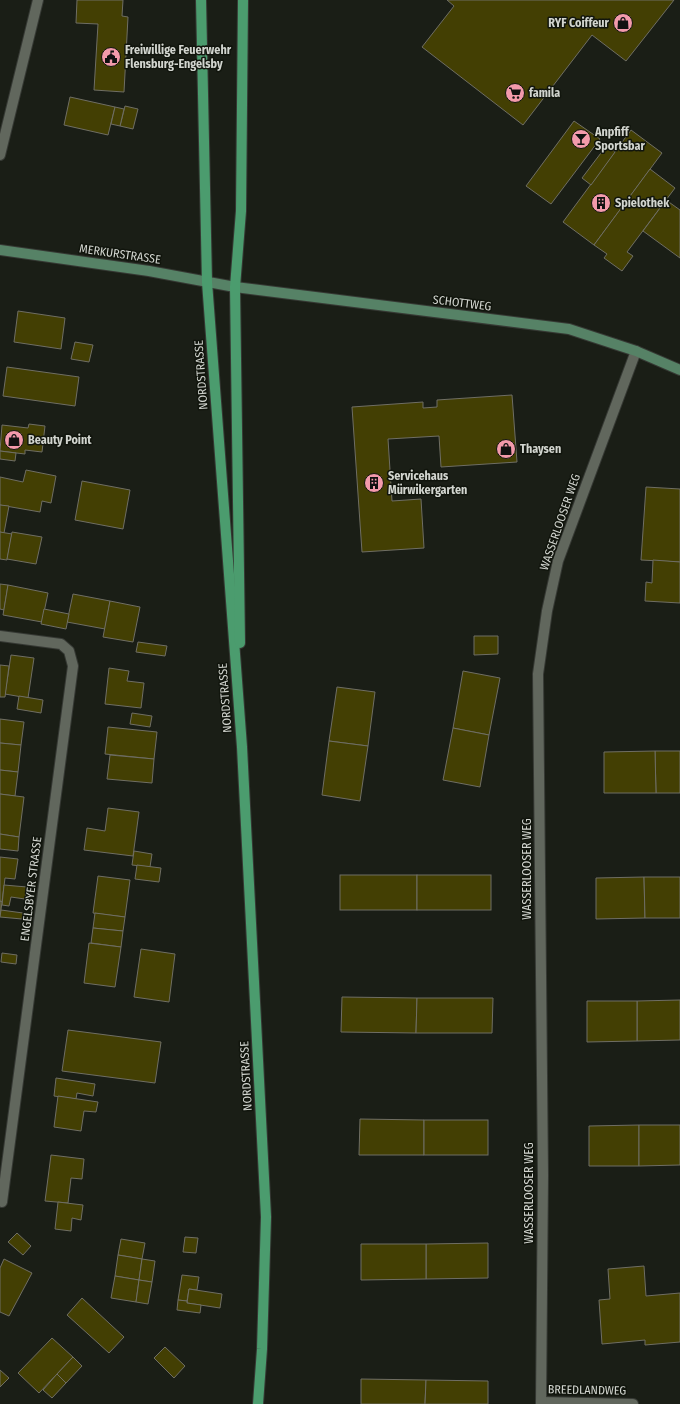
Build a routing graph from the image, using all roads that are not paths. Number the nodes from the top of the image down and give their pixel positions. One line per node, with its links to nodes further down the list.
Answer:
1 (38, 0): 4 (street)
2 (201, 0): 6 (main road, NORDSTRASSE)
3 (243, 0): 7 (main road, NORDSTRASSE)
4 (0, 155)
5 (0, 250): 6 (street, MERKURSTRASSE)
6 (207, 282): 7 (street, MERKURSTRASSE); 11 (main road, NORDSTRASSE)
7 (235, 287): 8 (street, SCHOTTWEG); 11 (main road, NORDSTRASSE)
8 (636, 351): 9 (street, SCHOTTWEG); 13 (street, WASSERLOOSER WEG)
9 (680, 370)
10 (0, 636): 12 (street, ENGELSBYER STRASSE)
11 (242, 747): 14 (main road, NORDSTRASSE)
12 (2, 1202)
13 (541, 1403): 15 (street, BREEDLANDWEG)
14 (258, 1404)
15 (633, 1404)

